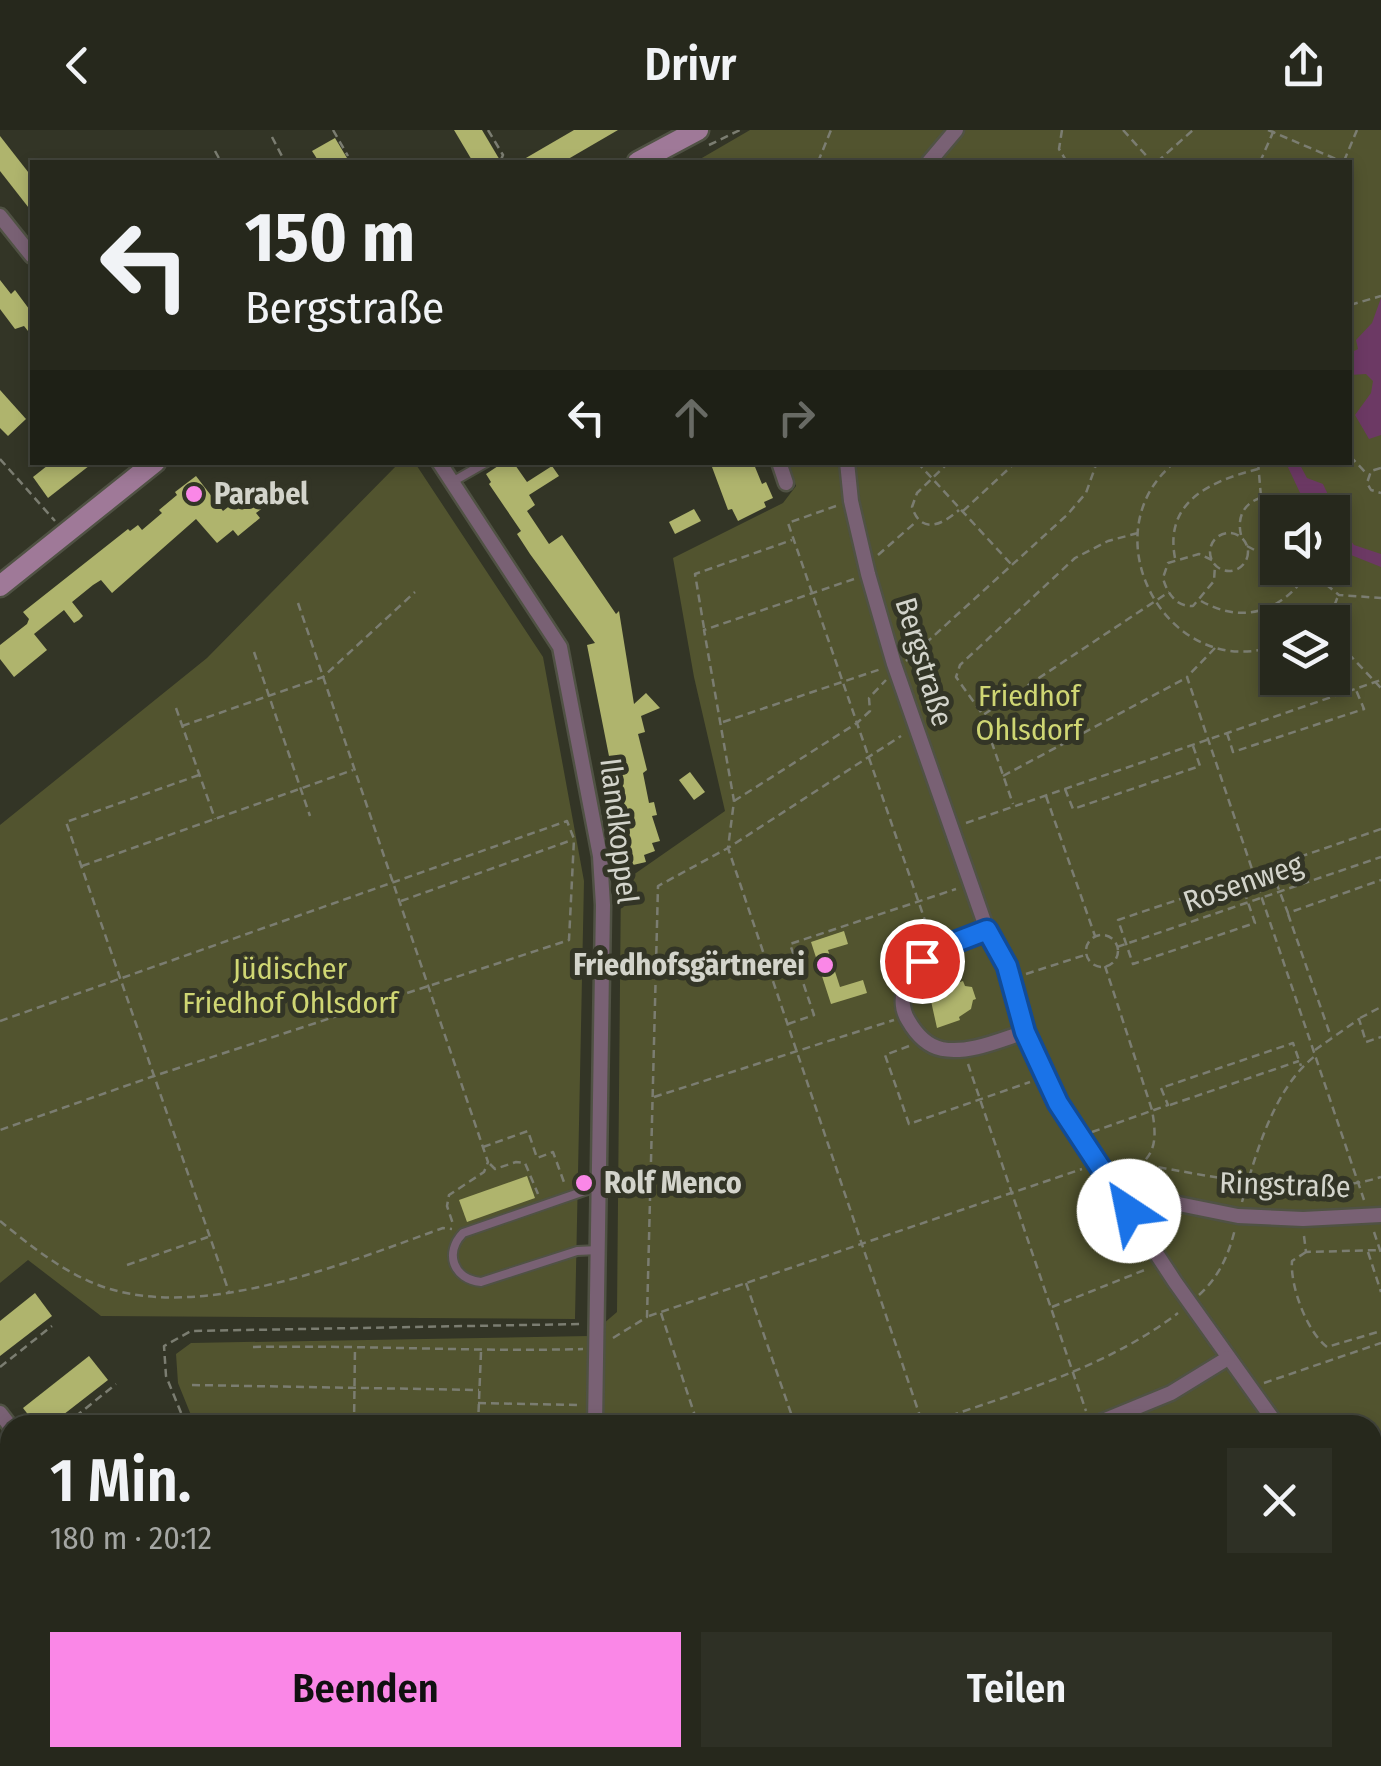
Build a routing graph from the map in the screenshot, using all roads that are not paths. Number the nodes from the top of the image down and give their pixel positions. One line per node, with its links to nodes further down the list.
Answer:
1 (956, 130): 4 (street)
2 (702, 138): 3 (main road)
3 (666, 155)
4 (931, 160)
5 (0, 216): 6 (street)
6 (30, 254)
7 (150, 465): 14 (main road)
8 (441, 465): 12 (street, Ilandkoppel)
9 (482, 465): 12 (lane)
10 (780, 465): 13 (street)
11 (847, 465): 15 (street, Bergstraße)
12 (452, 482): 17 (street, Ilandkoppel)
13 (786, 483)
14 (0, 586)
15 (987, 930): 16 (street, Bergstraße); 16 (street)
16 (1025, 1032): 18 (street, Bergstraße)
17 (599, 1186): 20 (street, Ilandkoppel); 20 (lane)
18 (1129, 1211): 19 (street, Ringstraße); 21 (street, Bergstraße)
19 (1375, 1216)
20 (598, 1250): 22 (street, Ilandkoppel)
21 (1228, 1358): 23 (street); 24 (street, Bergstraße)
22 (595, 1415)
23 (1116, 1415)
24 (1269, 1415)

